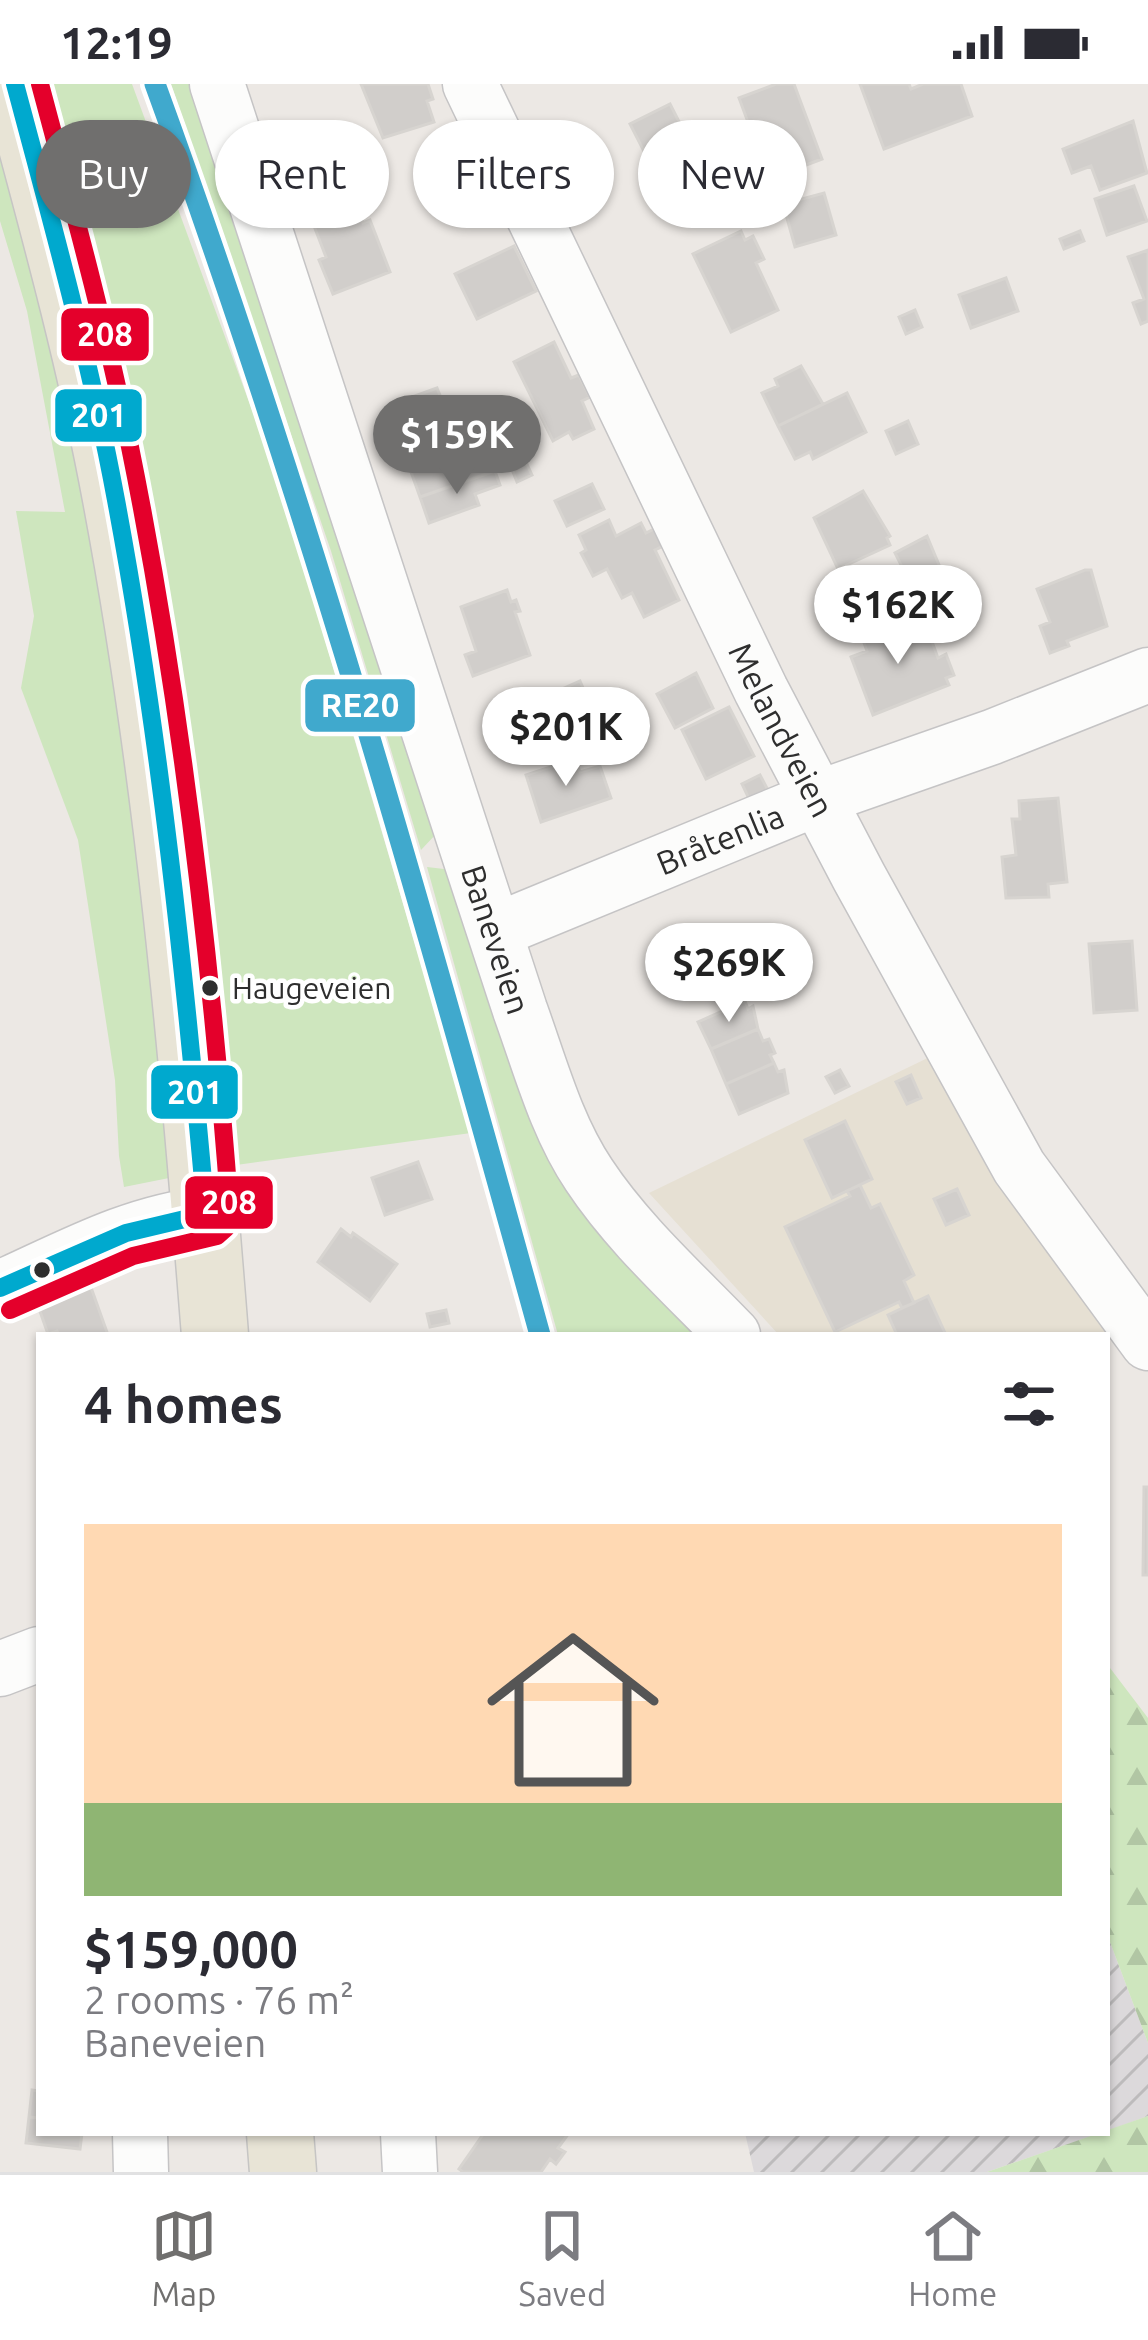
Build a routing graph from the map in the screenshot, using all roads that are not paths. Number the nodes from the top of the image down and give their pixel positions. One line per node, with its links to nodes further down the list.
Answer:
1 (15, 84): 7 (main road)
2 (217, 84): 6 (street, Baneveien)
3 (470, 84): 5 (street, Melandveien)
4 (1148, 675): 5 (street, Bråtenlia)
5 (818, 798): 6 (street, Bråtenlia); 11 (street, Melandveien)
6 (495, 931): 10 (street, Baneveien)
7 (206, 1214): 8 (street); 9 (main road)
8 (0, 1288)
9 (215, 1332)
10 (730, 1332)
11 (1148, 1343)
12 (140, 2136): 15 (street)
13 (280, 2136): 16 (main road)
14 (409, 2136): 17 (street)
15 (141, 2172)
16 (283, 2172)
17 (410, 2172)

